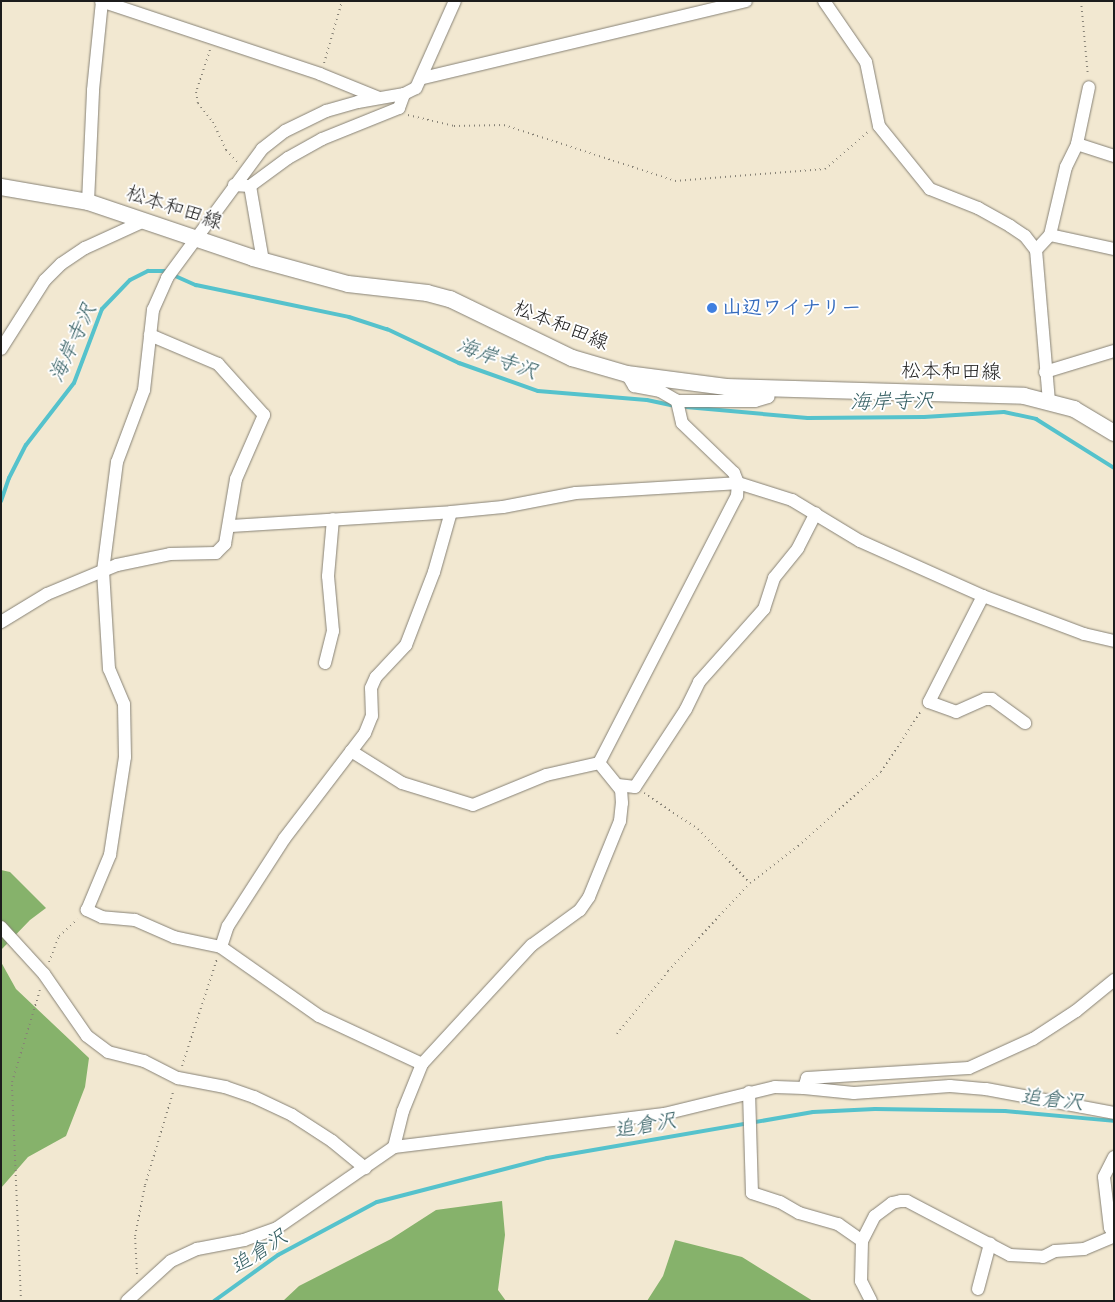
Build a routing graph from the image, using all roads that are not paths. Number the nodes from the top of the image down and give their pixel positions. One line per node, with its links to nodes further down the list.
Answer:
1 (102, 1): 8 (street); 14 (street)
2 (455, 1): 5 (street)
3 (746, 1): 5 (street)
4 (824, 1): 18 (street)
5 (423, 78): 7 (street)
6 (1089, 87): 9 (street)
7 (404, 94): 8 (street); 12 (street)
8 (379, 98): 11 (street)
9 (1077, 144): 10 (street); 16 (street)
10 (1114, 156)
11 (234, 185): 12 (street); 17 (street)
12 (250, 186): 20 (street)
13 (1, 187): 14 (main road, 松本和田線)
14 (88, 202): 15 (main road, 松本和田線)
15 (144, 221): 17 (main road, 松本和田線); 22 (street)
16 (1050, 235): 18 (street); 19 (street)
17 (197, 237): 20 (main road, 松本和田線); 21 (street)
18 (1036, 250): 24 (street)
19 (1114, 250)
20 (263, 261): 25 (main road, 松本和田線)
21 (150, 335): 34 (street); 35 (street)
22 (1, 349)
23 (1114, 351): 24 (street)
24 (1046, 372): 28 (street)
25 (627, 374): 26 (main road, 松本和田線); 27 (street)
26 (770, 388): 27 (street); 28 (main road, 松本和田線)
27 (677, 401): 30 (street)
28 (1049, 402): 29 (main road, 松本和田線)
29 (1114, 433)
30 (738, 483): 31 (street); 32 (street); 42 (street)
31 (451, 512): 33 (street); 41 (street)
32 (816, 513): 36 (street); 43 (street)
33 (333, 519): 34 (street); 39 (street)
34 (231, 526): 35 (street)
35 (103, 571): 37 (street); 45 (street)
36 (983, 596): 38 (street); 40 (street)
37 (1, 622)
38 (1114, 641)
39 (325, 663)
40 (1025, 723)
41 (351, 751): 42 (street); 45 (street)
42 (599, 763): 43 (street)
43 (618, 785): 47 (street)
44 (1, 927): 53 (street)
45 (221, 947): 47 (street)
46 (1114, 980): 48 (street)
47 (422, 1064): 51 (street)
48 (804, 1088): 49 (street); 50 (street)
49 (749, 1092): 51 (street); 55 (street)
50 (1114, 1113)
51 (394, 1147): 53 (street)
52 (1114, 1157): 54 (street)
53 (364, 1168): 58 (street)
54 (1114, 1235): 56 (street)
55 (862, 1241): 56 (street); 59 (street)
56 (990, 1244): 57 (street)
57 (978, 1289)
58 (127, 1301)
59 (871, 1301)

